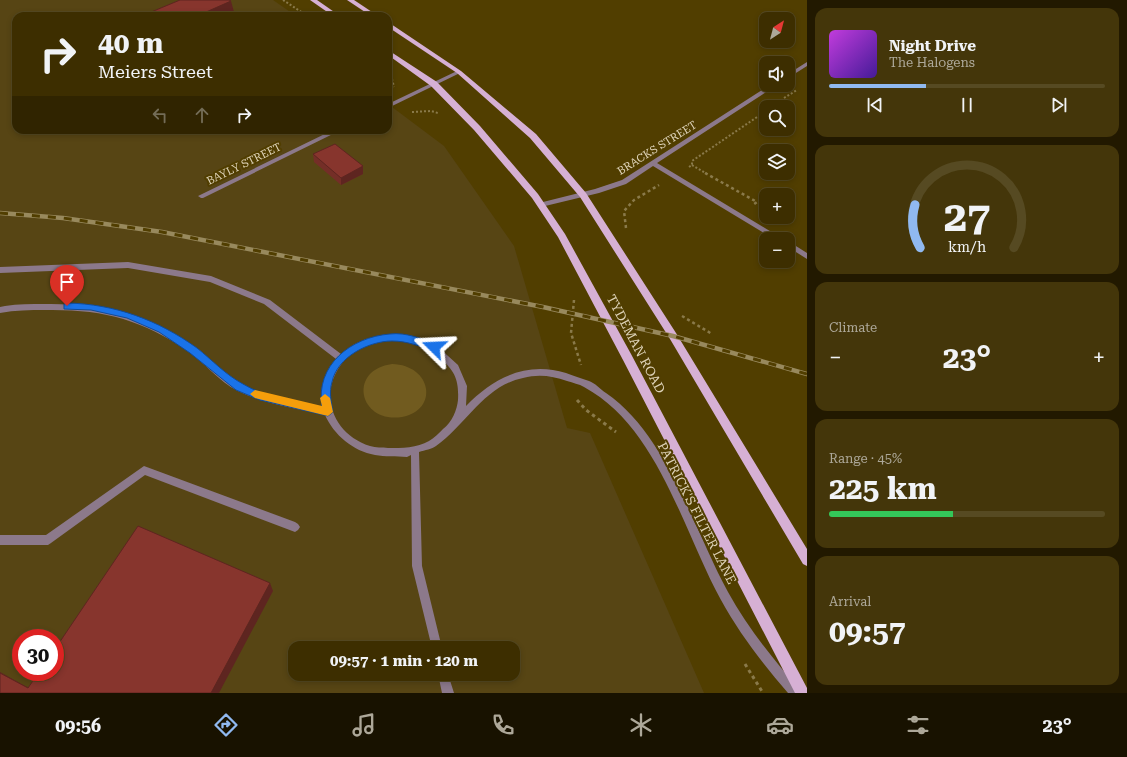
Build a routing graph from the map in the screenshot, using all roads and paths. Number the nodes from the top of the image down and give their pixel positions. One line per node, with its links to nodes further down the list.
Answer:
1 (283, 0): 4 (path)
2 (313, 0): 5 (main road)
3 (350, 0): 6 (main road)
4 (301, 12)
5 (331, 12)
6 (369, 12)
7 (392, 27): 10 (main road)
8 (392, 55): 12 (main road, TYDEMAN ROAD)
9 (807, 64): 11 (street)
10 (459, 72): 12 (street); 21 (main road)
11 (795, 72)
12 (434, 84): 16 (street); 23 (main road, TYDEMAN ROAD)
13 (801, 87): 15 (path)
14 (763, 92): 19 (street, BRACKS STREET)
15 (782, 100)
16 (392, 104)
17 (759, 116): 20 (path)
18 (330, 134): 22 (street, BAYLY STREET)
19 (654, 164): 20 (street); 21 (street, BRACKS STREET)
20 (674, 176): 24 (path); 25 (street)
21 (583, 195): 23 (street, BRACKS STREET); 38 (main road)
22 (201, 196)
23 (541, 204): 43 (main road, TYDEMAN ROAD)
24 (627, 231)
25 (767, 232)
26 (795, 248): 27 (street)
27 (807, 256)
28 (0, 270): 32 (street)
29 (0, 310): 33 (street)
30 (677, 312): 31 (path)
31 (712, 334)
32 (341, 358): 33 (street); 34 (street)
33 (328, 412): 35 (street)
34 (452, 427): 35 (street); 42 (street, PATRICK'S FILTER LANE)
35 (415, 451): 39 (street)
36 (295, 527): 37 (street)
37 (0, 540)
38 (807, 560)
39 (435, 641)
40 (445, 681): 41 (street)
41 (448, 693)
42 (795, 693)
43 (802, 693)

